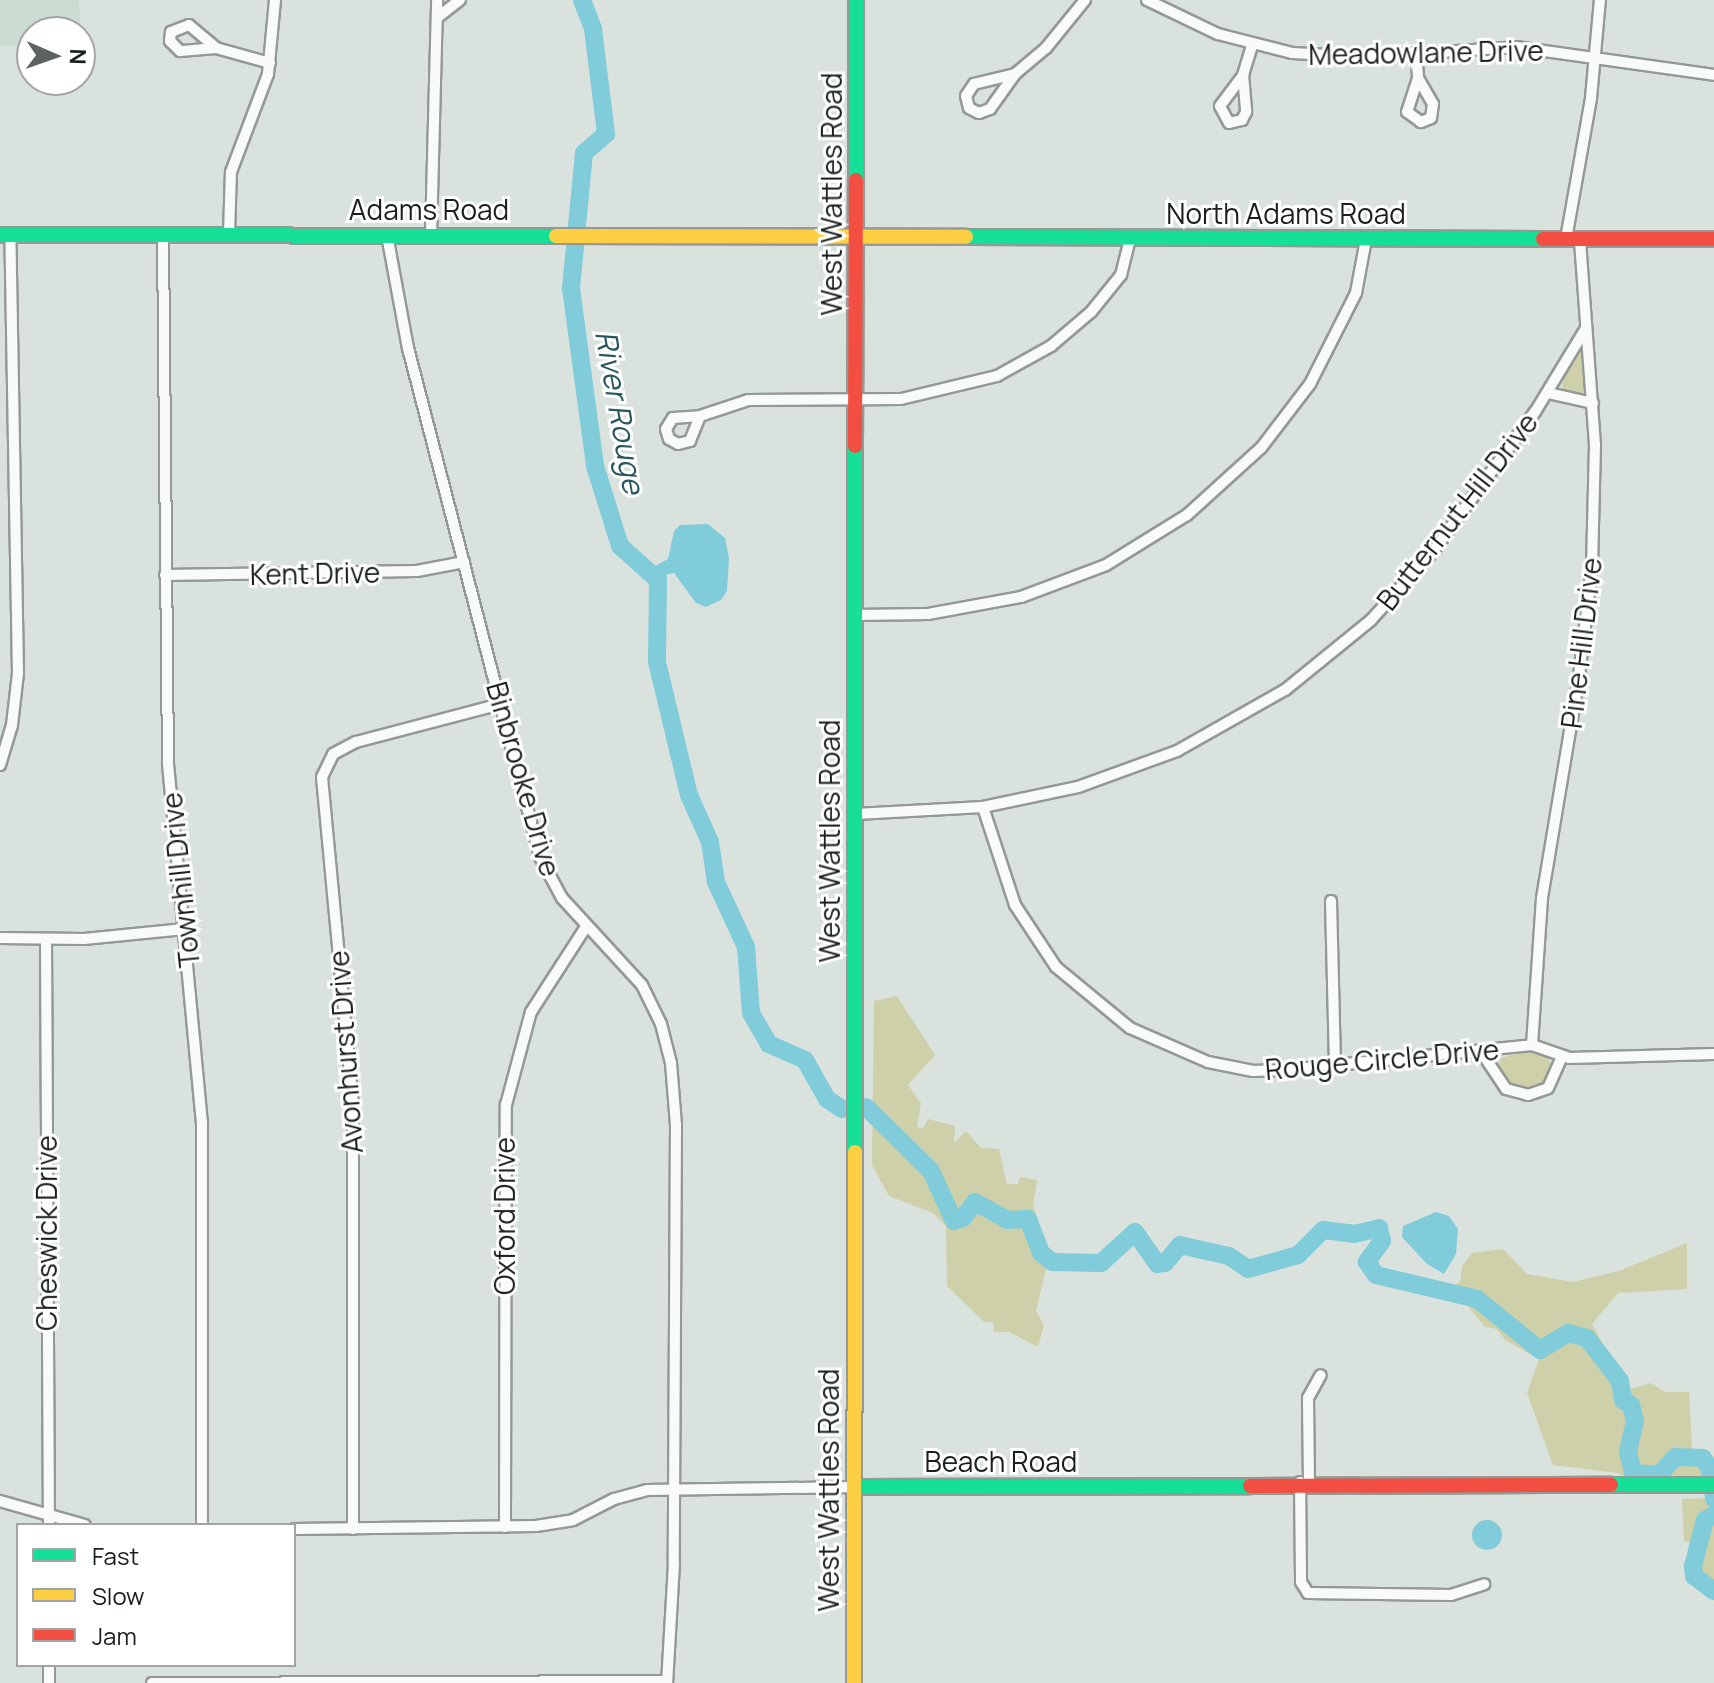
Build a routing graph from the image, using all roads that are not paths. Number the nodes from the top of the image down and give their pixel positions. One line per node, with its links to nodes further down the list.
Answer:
1 (275, 0): 13 (street)
2 (437, 0): 8 (street)
3 (460, 0): 8 (street)
4 (856, 0): 23 (street, West Wattles Road)
5 (1085, 0): 14 (street)
6 (1147, 0): 9 (street, Meadowlane Drive)
7 (1600, 0): 12 (street, Pine Hill Drive)
8 (438, 17): 22 (street)
9 (1252, 46): 11 (street, Meadowlane Drive); 15 (street)
10 (216, 48): 13 (street)
11 (1416, 53): 12 (street, Meadowlane Drive); 17 (street)
12 (1597, 55): 16 (street, Meadowlane Drive); 26 (street, Pine Hill Drive)
13 (270, 63): 18 (street)
14 (1015, 74): 14 (street)
15 (1243, 75)
16 (1714, 75)
17 (1418, 78)
18 (229, 234): 20 (street, Adams Road); 21 (street, Adams Road)
19 (5, 235): 20 (street, Adams Road); 37 (street)
20 (163, 235): 34 (street, Townhill Drive)
21 (387, 235): 22 (street, Adams Road); 33 (street, Binbrooke Drive)
22 (431, 235): 23 (street, Adams Road)
23 (858, 237): 24 (street, North Adams Road); 30 (street, West Wattles Road)
24 (1130, 239): 25 (street, North Adams Road); 30 (street)
25 (1366, 239): 26 (street, North Adams Road); 35 (street)
26 (1573, 239): 27 (street, North Adams Road); 28 (street, Pine Hill Drive)
27 (1714, 239)
28 (1586, 328): 29 (street, Butternut Hill Drive); 31 (street, Pine Hill Drive)
29 (1548, 393): 31 (street); 38 (street, Butternut Hill Drive)
30 (857, 399): 32 (street); 35 (street, West Wattles Road)
31 (1593, 403): 45 (street, Pine Hill Drive)
32 (700, 416)
33 (464, 562): 34 (street, Kent Drive); 36 (street, Binbrooke Drive)
34 (165, 575): 42 (street, Townhill Drive)
35 (856, 615): 39 (street, West Wattles Road)
36 (501, 704): 41 (street, Binbrooke Drive); 60 (street, Avonhurst Drive)
37 (0, 765)
38 (983, 807): 39 (street, Butternut Hill Drive); 49 (street, Rouge Circle Drive)
39 (856, 814): 53 (street, West Wattles Road)
40 (1331, 901): 49 (street)
41 (587, 925): 54 (street, Binbrooke Drive); 58 (street, Oxford Drive)
42 (185, 929): 44 (street); 57 (street, Townhill Drive)
43 (0, 938): 44 (street)
44 (46, 941): 56 (street, Cheswick Drive)
45 (1532, 1045): 46 (street, Rouge Circle Drive); 48 (street)
46 (1482, 1053): 48 (street); 49 (street, Rouge Circle Drive)
47 (1714, 1054): 48 (street)
48 (1562, 1057)
49 (1335, 1066)
50 (1321, 1375): 51 (street)
51 (1304, 1482): 52 (street, Beach Road); 53 (street, Beach Road); 61 (street)
52 (1710, 1485)
53 (855, 1487): 54 (street, Beach Road); 64 (street, West Wattles Road)
54 (674, 1489): 58 (street, Beach Road); 62 (street, Binbrooke Drive)
55 (0, 1501): 56 (street)
56 (49, 1521)
57 (202, 1523)
58 (505, 1527): 60 (street, Beach Road)
59 (296, 1529): 60 (street, Beach Road)
60 (353, 1529)
61 (1484, 1584)
62 (667, 1682): 63 (street)
63 (152, 1683)
64 (854, 1683)

